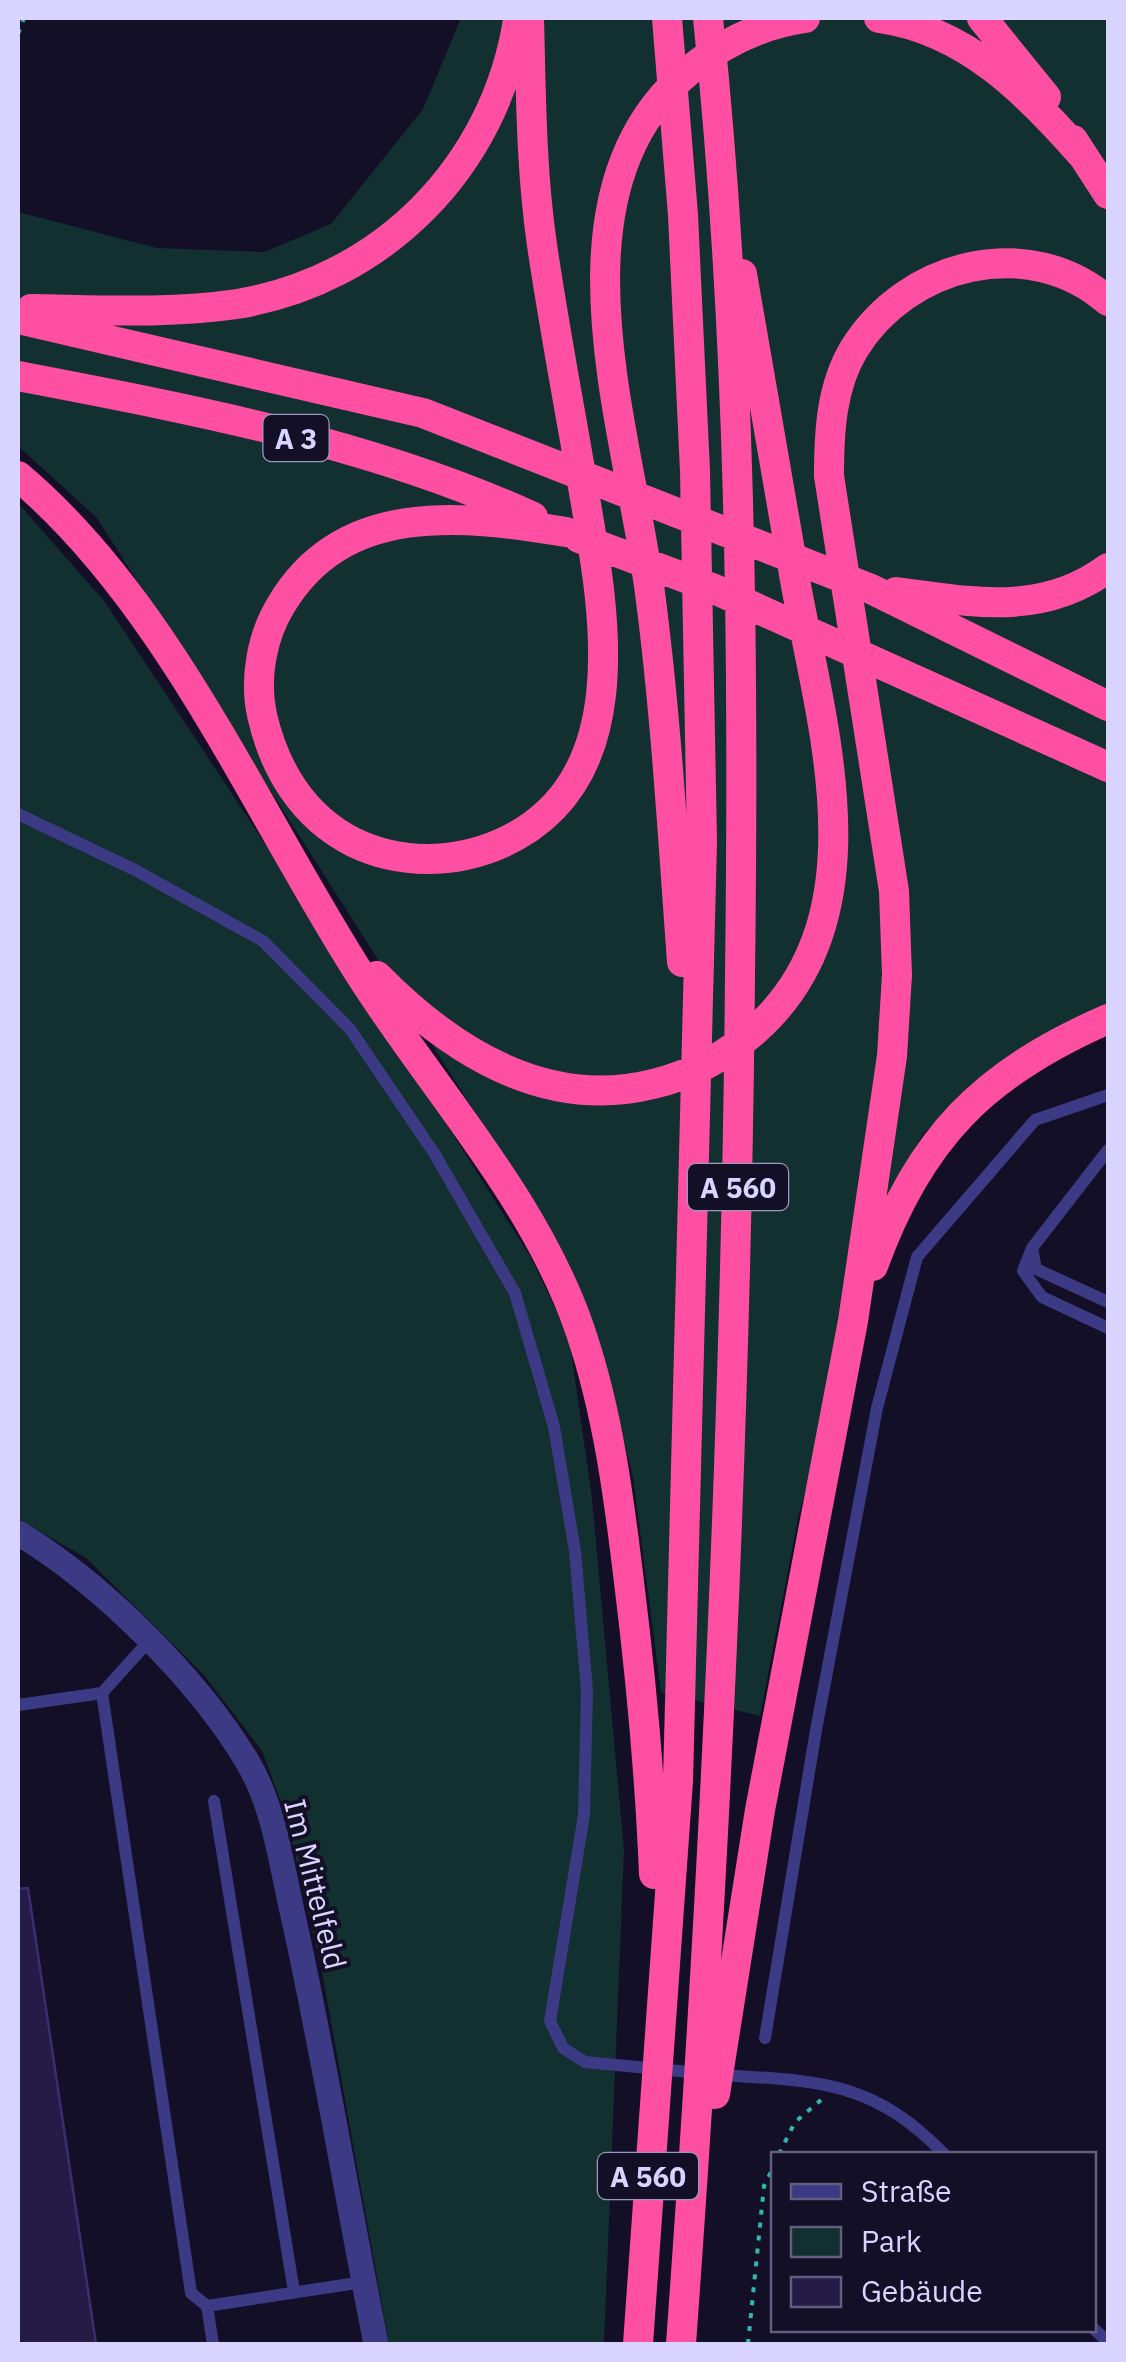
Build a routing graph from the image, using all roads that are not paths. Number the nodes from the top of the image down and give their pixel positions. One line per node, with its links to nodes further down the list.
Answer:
1 (518, 18): 12 (highway)
2 (529, 18): 16 (highway)
3 (666, 18): 25 (highway, A 560)
4 (708, 18): 8 (highway, A 560)
5 (802, 18): 25 (highway)
6 (879, 18): 9 (highway)
7 (982, 18): 9 (highway)
8 (718, 133): 22 (highway); 39 (highway, A 560)
9 (1084, 156): 10 (highway)
10 (1108, 194)
11 (1108, 301): 29 (highway)
12 (18, 309)
13 (18, 319): 18 (highway, A 3)
14 (18, 376): 16 (highway, A 3)
15 (18, 476): 22 (highway)
16 (566, 532): 20 (highway, A 3)
17 (1108, 568): 18 (highway)
18 (871, 589): 19 (highway, A 3)
19 (1108, 706)
20 (1108, 767)
21 (18, 814): 38 (lane)
22 (328, 921): 36 (highway)
23 (1108, 1019): 29 (highway)
24 (1108, 1094): 37 (lane)
25 (695, 1140): 36 (highway, A 560)
26 (1108, 1150): 27 (lane)
27 (1032, 1248): 28 (lane); 30 (lane)
28 (1108, 1302)
29 (854, 1321): 39 (highway)
30 (1108, 1328)
31 (18, 1533): 32 (street, Im Mittelfeld)
32 (148, 1642): 33 (lane); 40 (street, Im Mittelfeld)
33 (102, 1692): 34 (lane); 42 (lane)
34 (18, 1705)
35 (214, 1802): 41 (lane)
36 (659, 2007): 45 (highway, A 560)
37 (765, 2038)
38 (942, 2152)
39 (688, 2240): 46 (highway, A 560)
40 (364, 2282): 41 (lane); 44 (street, Im Mittelfeld)
41 (294, 2292): 42 (lane)
42 (207, 2306): 43 (lane)
43 (213, 2344)
44 (376, 2344)
45 (638, 2344)
46 (681, 2344)

